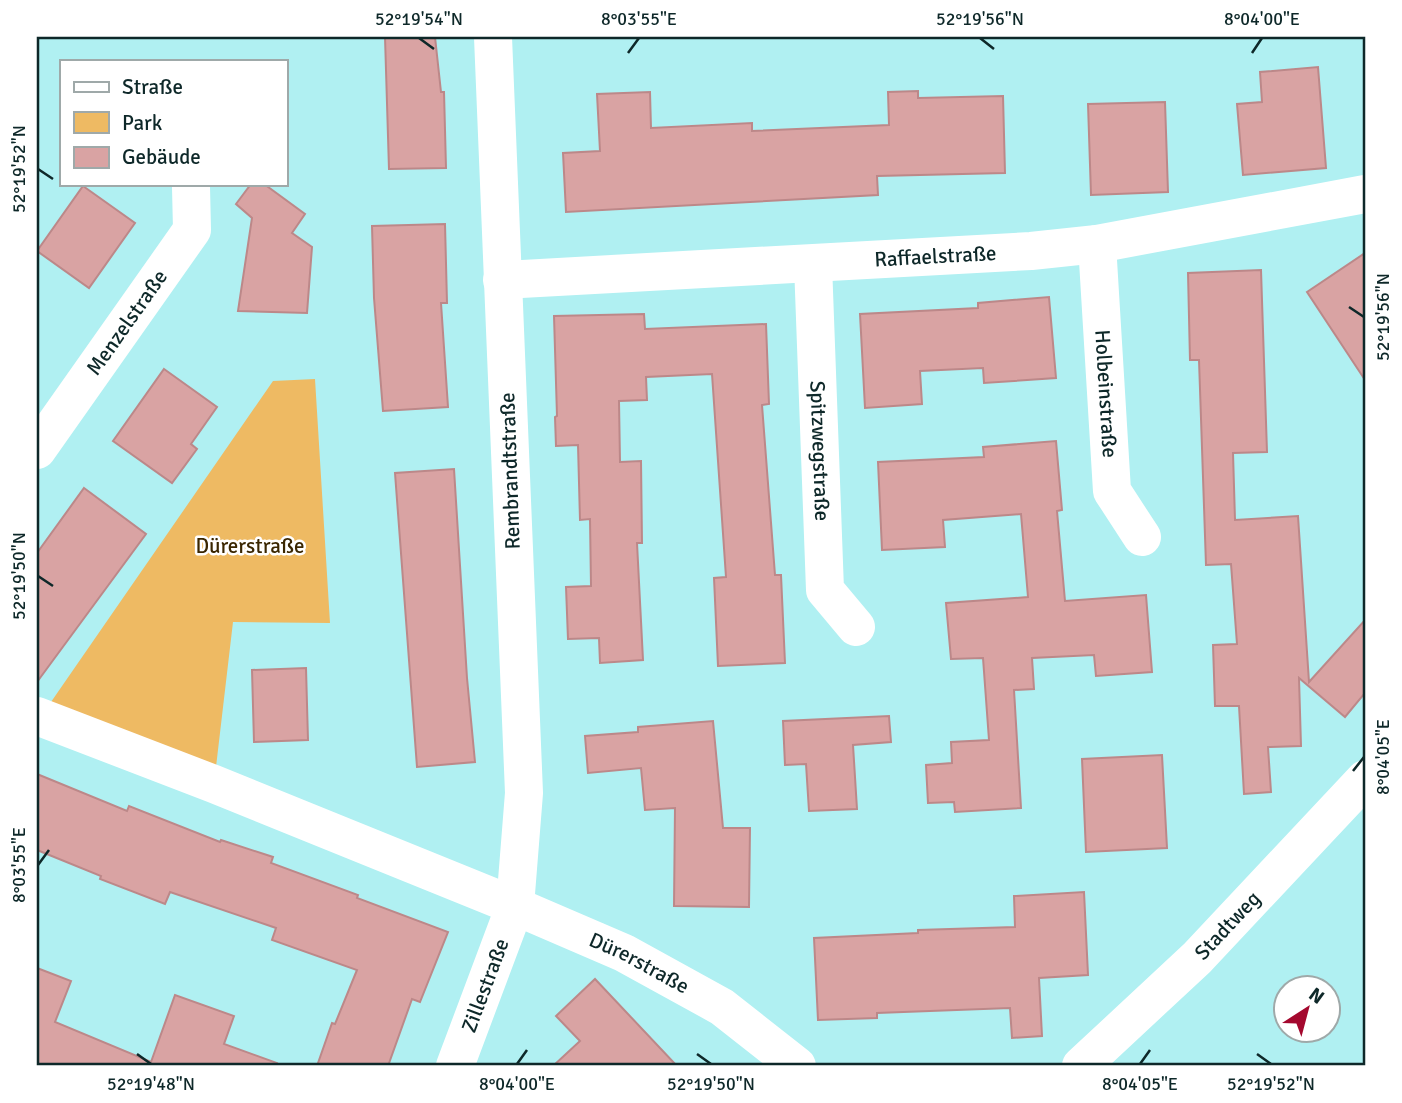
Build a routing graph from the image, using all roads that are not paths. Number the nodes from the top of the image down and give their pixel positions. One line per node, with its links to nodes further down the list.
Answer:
1 (493, 37): 6 (street, Rembrandtstraße)
2 (191, 187): 7 (street, Menzelstraße)
3 (1365, 194): 4 (street, Raffaelstraße)
4 (1097, 244): 5 (street, Raffaelstraße); 8 (street, Holbeinstraße)
5 (813, 264): 6 (street, Raffaelstraße); 9 (street, Spitzwegstraße)
6 (502, 280): 12 (street, Rembrandtstraße)
7 (37, 450)
8 (1142, 537)
9 (856, 627)
10 (37, 716): 12 (street, Dürerstraße)
11 (1365, 779): 15 (street, Stadtweg)
12 (515, 906): 13 (street, Zillestraße); 14 (street, Dürerstraße)
13 (455, 1066)
14 (797, 1066)
15 (1082, 1066)

